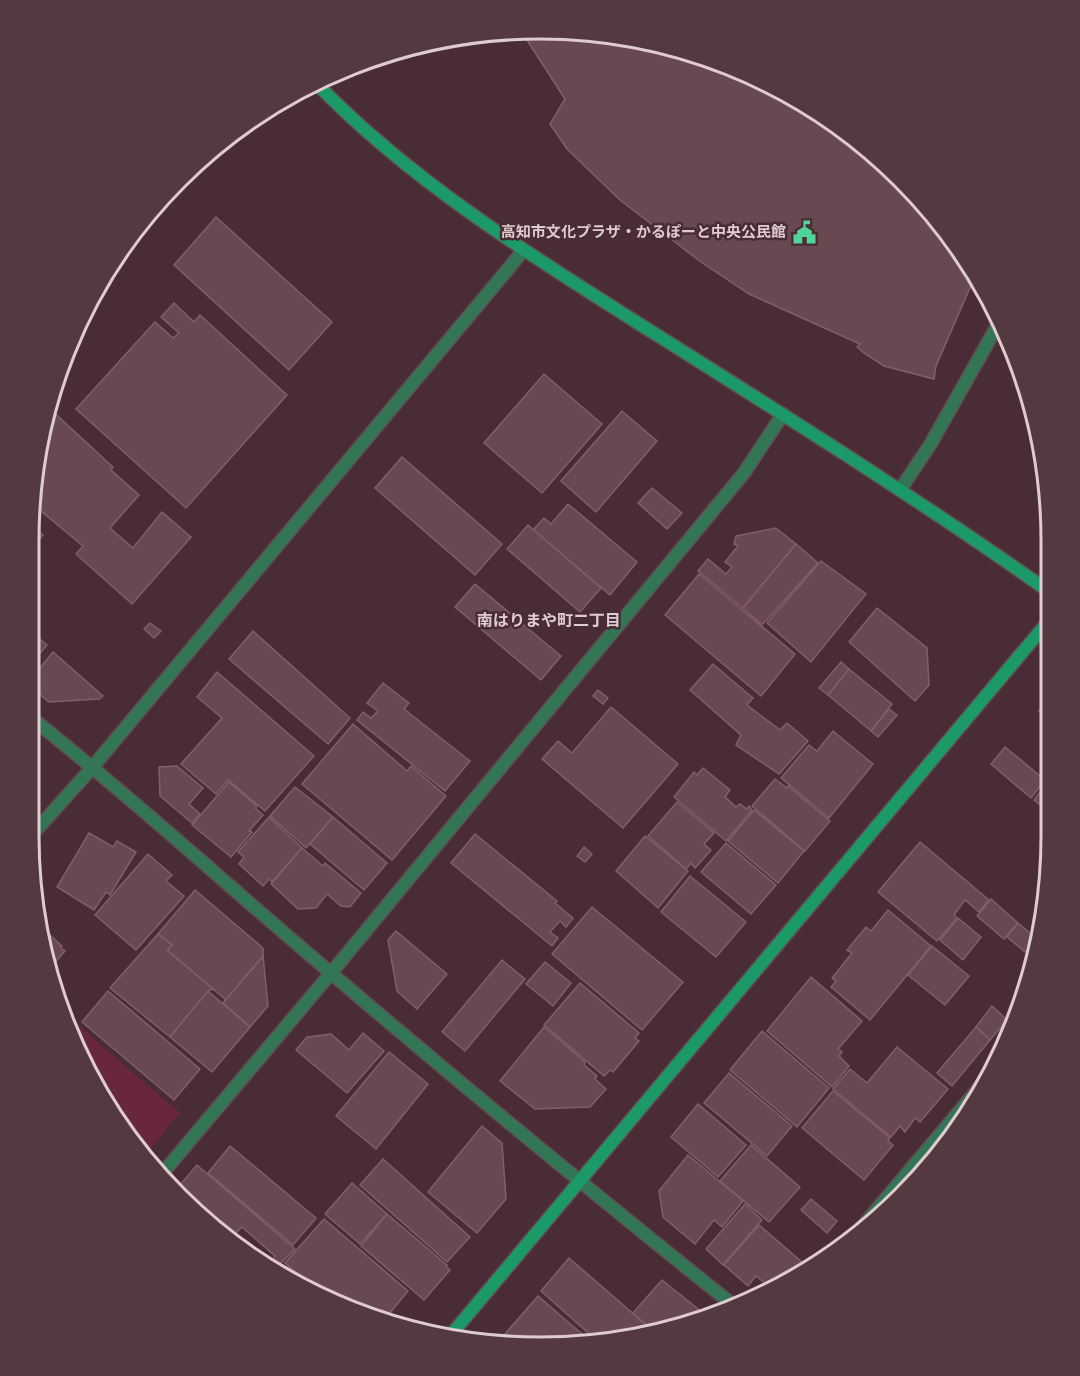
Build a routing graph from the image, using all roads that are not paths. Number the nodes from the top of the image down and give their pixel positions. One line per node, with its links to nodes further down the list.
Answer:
1 (322, 89): 2 (street)
2 (523, 251): 4 (street); 9 (street)
3 (995, 332): 5 (street)
4 (783, 414): 5 (street); 11 (street)
5 (900, 490): 6 (street)
6 (1041, 586)
7 (1041, 630): 14 (street)
8 (39, 725): 9 (street)
9 (92, 769): 10 (street); 11 (street)
10 (39, 827)
11 (331, 973): 13 (street); 14 (street)
12 (958, 1113): 15 (street)
13 (166, 1169)
14 (579, 1181): 16 (street); 17 (street)
15 (885, 1198)
16 (728, 1301)
17 (455, 1329)

